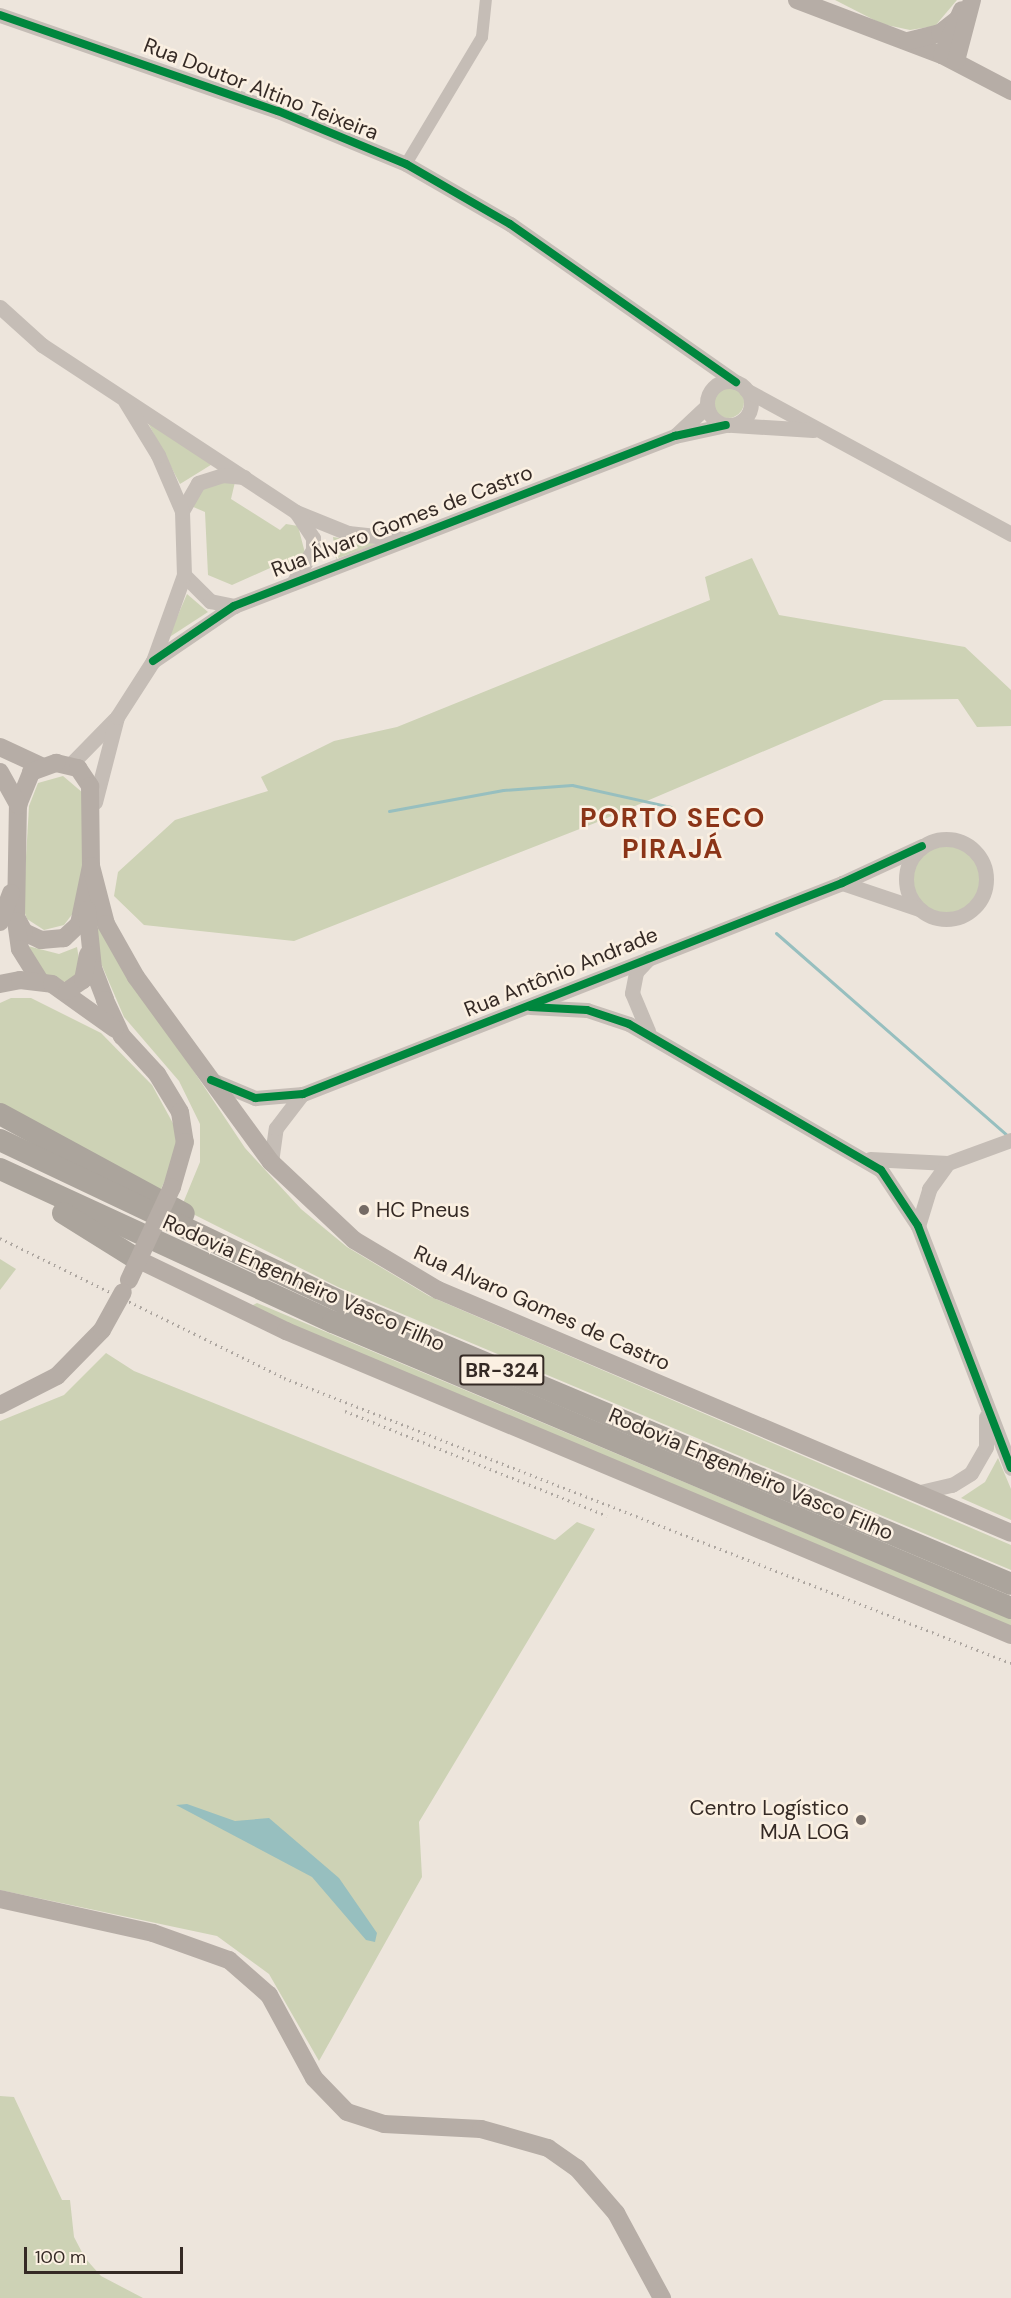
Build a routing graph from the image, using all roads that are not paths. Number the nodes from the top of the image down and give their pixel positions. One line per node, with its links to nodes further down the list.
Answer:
1 (486, 0): 11 (street)
2 (797, 0): 7 (main road)
3 (966, 0): 6 (main road)
4 (972, 0): 6 (main road)
5 (0, 15): 11 (street, Rua Doutor Altino Teixeira)
6 (964, 20): 7 (main road); 8 (main road); 9 (main road)
7 (906, 41): 8 (main road)
8 (949, 58): 9 (main road)
9 (991, 79): 10 (main road)
10 (1011, 91)
11 (406, 164): 13 (street, Rua Doutor Altino Teixeira)
12 (0, 307): 15 (street)
13 (702, 356): 14 (street, Rua Doutor Altino Teixeira); 16 (street)
14 (741, 386): 16 (street); 17 (street); 18 (street, Rua Doutor Altino Teixeira)
15 (123, 398): 20 (street); 21 (street)
16 (708, 399): 17 (street); 19 (street)
17 (729, 425): 18 (street, Rua Doutor Altino Teixeira); 19 (street)
18 (816, 430): 23 (street, Rua Doutor Altino Teixeira)
19 (675, 436): 24 (street, Rua Álvaro Gomes de Castro)
20 (246, 477): 21 (street); 22 (street, Rua Álvaro Gomes de Castro)
21 (182, 511): 25 (street, Rua Álvaro Gomes de Castro)
22 (296, 512): 24 (street, Rua Álvaro Gomes de Castro); 26 (street)
23 (1011, 534)
24 (406, 539): 26 (street, Rua Álvaro Gomes de Castro)
25 (184, 575): 27 (street); 28 (street, Rua Álvaro Gomes de Castro)
26 (293, 583): 27 (street, Rua Álvaro Gomes de Castro)
27 (234, 606): 28 (street, Rua Álvaro Gomes de Castro)
28 (153, 661): 29 (street, Rua Álvaro Gomes de Castro)
29 (117, 717): 31 (street, Rua Álvaro Gomes de Castro); 35 (street, Rua Álvaro Gomes de Castro)
30 (0, 747): 32 (main road)
31 (70, 765): 32 (main road); 35 (main road)
32 (41, 766): 34 (main road)
33 (0, 771): 34 (main road)
34 (18, 805): 41 (main road)
35 (93, 812): 37 (main road)
36 (922, 846): 38 (street, Rua Antônio Andrade); 40 (street); 40 (street)
37 (91, 867): 39 (main road); 50 (main road, Rua Alvaro Gomes de Castro)
38 (842, 884): 40 (street); 43 (street, Rua Antônio Andrade)
39 (86, 904): 41 (main road); 42 (main road)
40 (921, 910)
41 (8, 919): 44 (main road)
42 (89, 946): 46 (main road); 49 (main road)
43 (653, 954): 47 (street, Rua Antônio Andrade); 48 (street)
44 (41, 982): 45 (main road); 46 (main road)
45 (0, 984)
46 (67, 991): 49 (main road)
47 (519, 1007): 48 (street); 51 (street, Rua Antônio Andrade)
48 (650, 1034): 55 (street)
49 (122, 1036): 63 (main road, bridge)
50 (211, 1080): 51 (street, Rua Antônio Andrade); 56 (main road, Rua Alvaro Gomes de Castro)
51 (303, 1094): 56 (street, Rua Antônio Andrade)
52 (0, 1114): 61 (highway)
53 (0, 1140): 61 (highway, Rodovia Engenheiro Vasco Filho / BR-324)
54 (1008, 1141): 57 (street)
55 (864, 1157): 57 (street); 59 (street)
56 (271, 1162): 65 (main road, Rua Alvaro Gomes de Castro)
57 (948, 1163): 59 (street)
58 (8, 1174): 60 (highway); 68 (highway, Rodovia Engenheiro Vasco Filho / BR-324)
59 (918, 1226): 62 (street)
60 (135, 1258): 69 (main road)
61 (345, 1305): 67 (highway, Rodovia Engenheiro Vasco Filho / BR-324)
62 (981, 1390): 64 (street); 65 (street)
63 (0, 1405)
64 (1011, 1468)
65 (916, 1493): 66 (main road, Rua Alvaro Gomes de Castro)
66 (1011, 1533)
67 (1011, 1584)
68 (1011, 1608)
69 (1011, 1635)
70 (0, 1899): 71 (main road)
71 (662, 2298)

